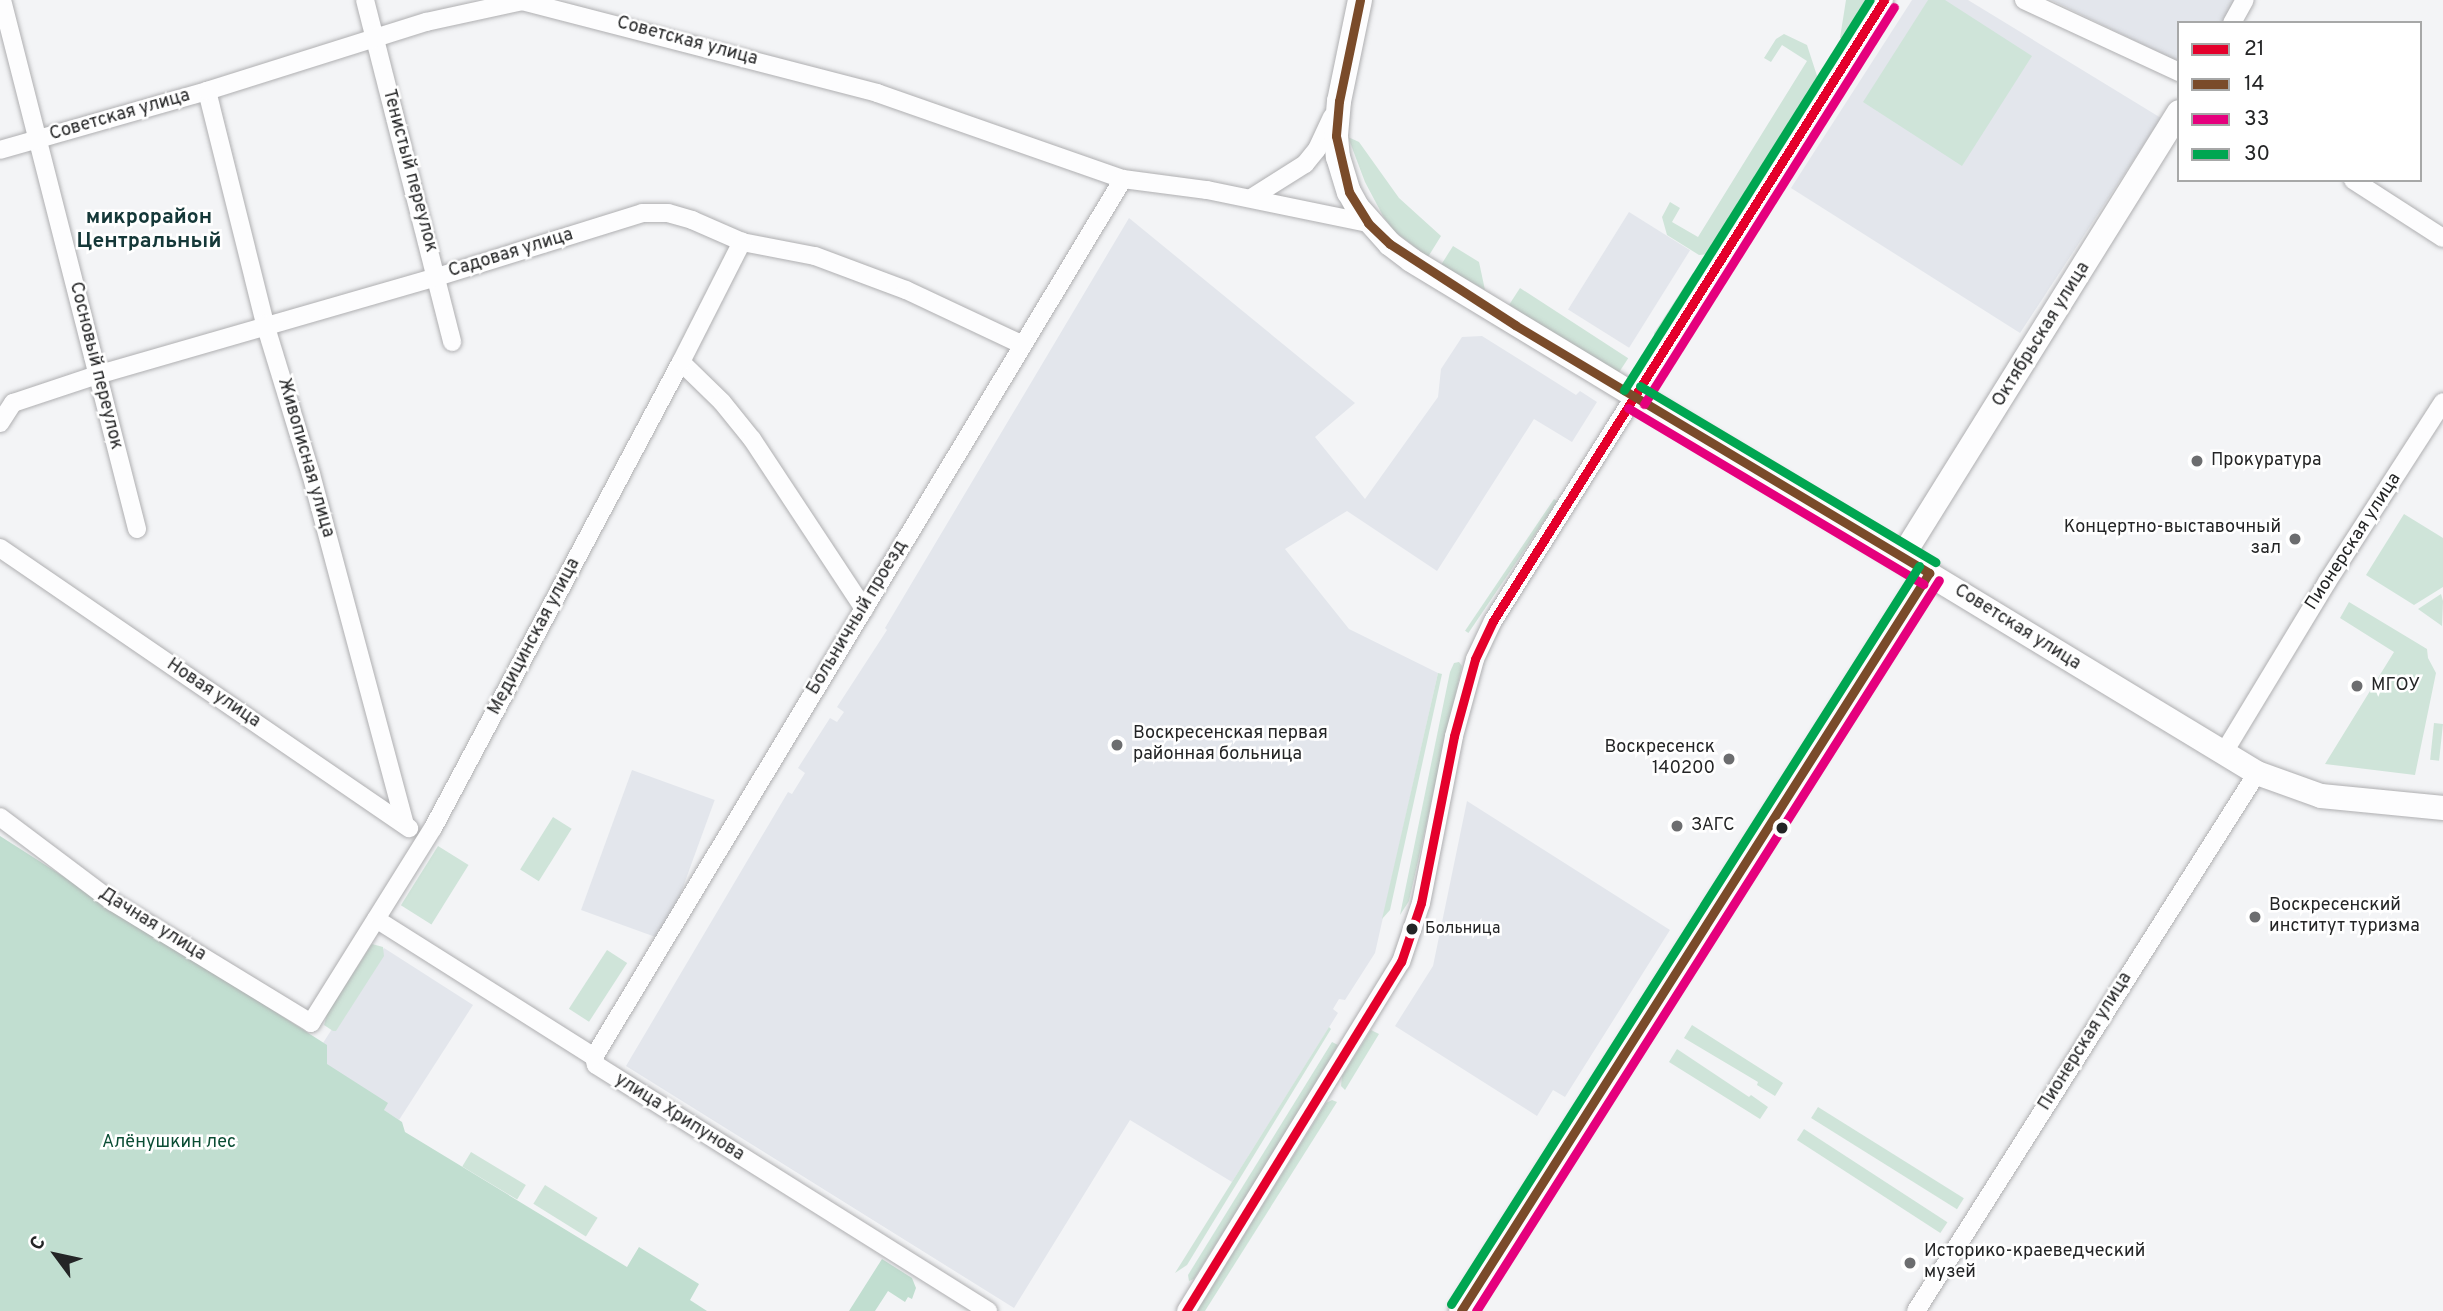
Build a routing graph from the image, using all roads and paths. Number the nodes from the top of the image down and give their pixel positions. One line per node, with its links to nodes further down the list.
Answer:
1 (2, 0): 13 (street, Сосновый переулок)
2 (365, 0): 8 (street, Тенистый переулок)
3 (1360, 0): 11 (main road, Советская улица)
4 (1884, 0): 27 (street)
5 (2024, 0): 9 (street)
6 (2245, 0): 7 (street)
7 (2233, 21)
8 (374, 38): 10 (street, Советская улица); 15 (street, Советская улица); 21 (street, Тенистый переулок)
9 (2177, 71)
10 (207, 91): 13 (street, Советская улица); 22 (street, Живописная улица)
11 (1339, 101): 17 (street); 18 (main road, Советская улица)
12 (2177, 115): 32 (main road, Октябрьская улица)
13 (39, 140): 14 (street, Советская улица); 26 (street, Сосновый переулок)
14 (0, 150)
15 (1123, 179): 17 (street, Советская улица); 24 (street, Больничный проезд)
16 (2356, 182): 19 (street)
17 (1251, 198): 18 (street, Советская улица)
18 (1368, 223): 27 (main road, Советская улица)
19 (2443, 238)
20 (742, 242): 21 (street, Садовая улица); 24 (street, Садовая улица); 25 (street, Медицинская улица)
21 (437, 277): 22 (street, Садовая улица); 23 (street, Тенистый переулок)
22 (265, 324): 26 (street, Садовая улица); 39 (street, Живописная улица)
23 (452, 342)
24 (1023, 345): 34 (street, Больничный проезд)
25 (681, 362): 34 (street); 40 (street, Медицинская улица)
26 (97, 375): 29 (street, Садовая улица); 30 (street, Сосновый переулок)
27 (1634, 397): 32 (main road, Советская улица); 45 (street)
28 (2443, 402): 35 (street, Пионерская улица)
29 (0, 423)
30 (137, 529)
31 (0, 548): 39 (street, Новая улица)
32 (1902, 557): 33 (main road, Советская улица)
33 (1929, 573): 35 (main road, Советская улица); 46 (main road)
34 (864, 609): 43 (street, Больничный проезд)
35 (2222, 754): 36 (main road, Советская улица)
36 (2257, 773): 37 (main road, Советская улица); 47 (street, Пионерская улица)
37 (2443, 808)
38 (0, 817): 42 (street, Дачная улица)
39 (405, 825): 40 (street, Новая улица)
40 (426, 840): 41 (street, Медицинская улица)
41 (376, 919): 42 (street, Медицинская улица); 43 (street, улица Хрипунова)
42 (311, 1023)
43 (594, 1058): 44 (street, улица Хрипунова)
44 (988, 1311)
45 (1186, 1311)
46 (1461, 1311)
47 (1916, 1311)

